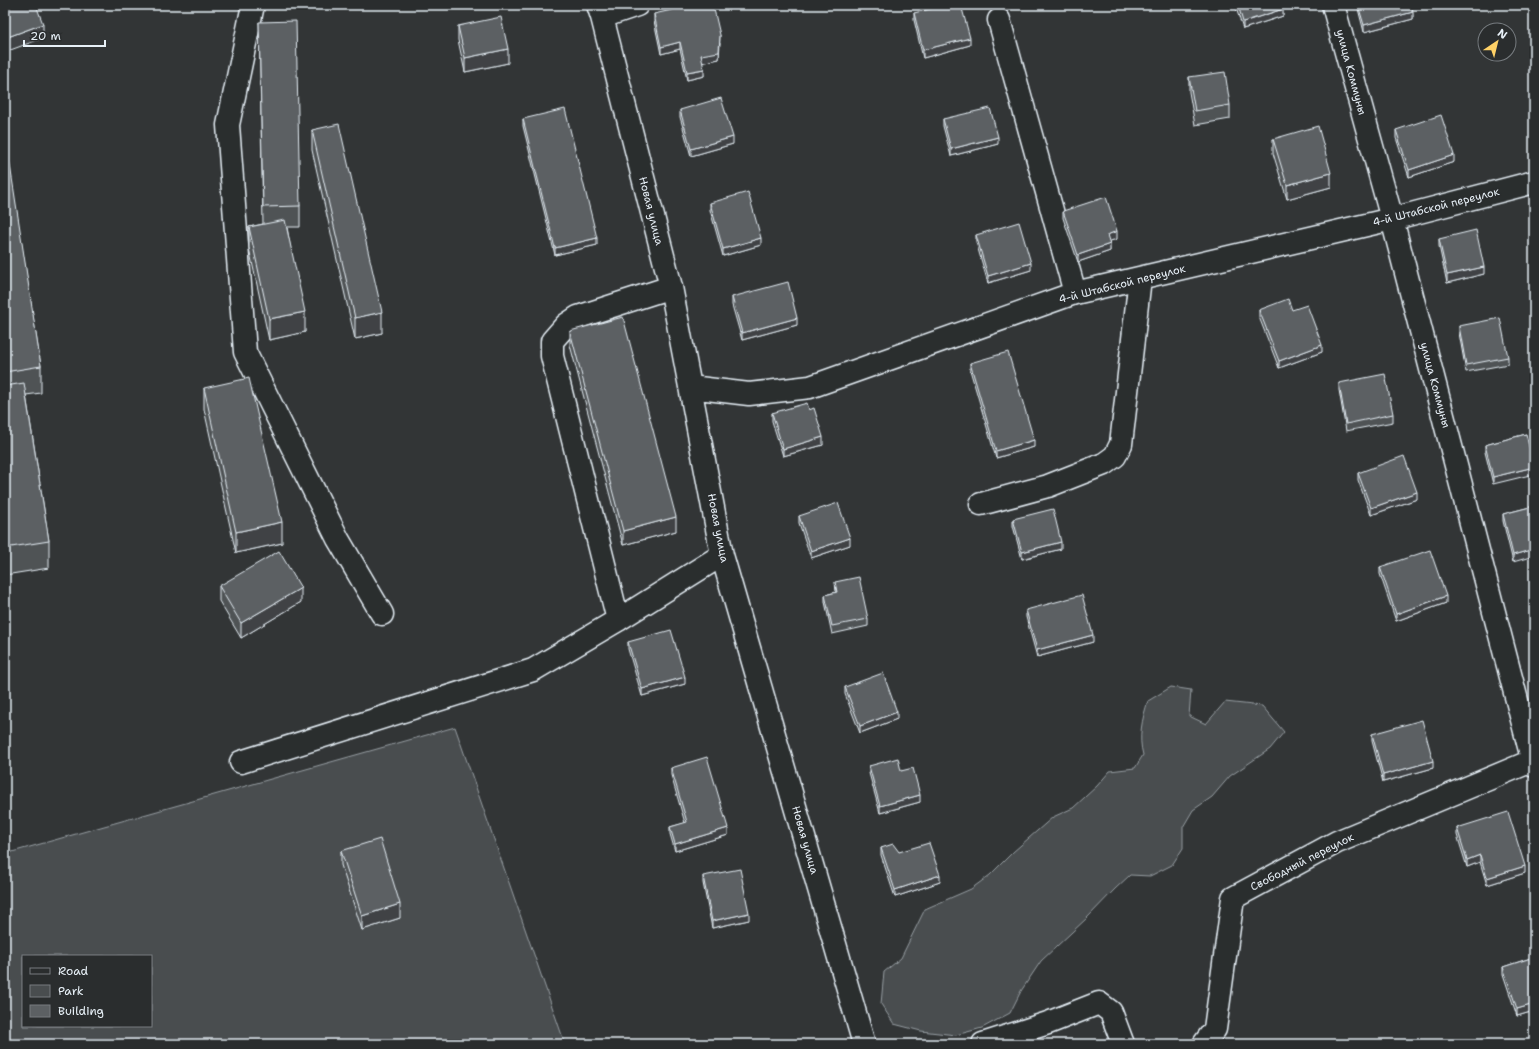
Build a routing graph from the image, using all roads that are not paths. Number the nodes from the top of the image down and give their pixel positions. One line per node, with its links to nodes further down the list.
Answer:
1 (253, 5): 14 (street)
2 (637, 5): 4 (street)
3 (1333, 5): 7 (street, улица Коммуны)
4 (600, 11): 9 (street, Новая улица)
5 (998, 20): 10 (street)
6 (1534, 182): 7 (street, 4-й Штабской переулок)
7 (1392, 219): 8 (street, 4-й Штабской переулок); 17 (street, улица Коммуны)
8 (1140, 278): 10 (street, 4-й Штабской переулок); 12 (street)
9 (671, 287): 11 (street, Новая улица); 15 (street)
10 (1075, 294): 11 (street, 4-й Штабской переулок)
11 (690, 387): 13 (street, Новая улица)
12 (981, 504)
13 (722, 555): 15 (street); 18 (street, Новая улица)
14 (382, 614)
15 (618, 620): 16 (street)
16 (241, 762)
17 (1534, 762): 21 (street, Свободный переулок)
18 (864, 1044)
19 (983, 1044): 20 (street)
20 (1123, 1044)
21 (1204, 1044)

